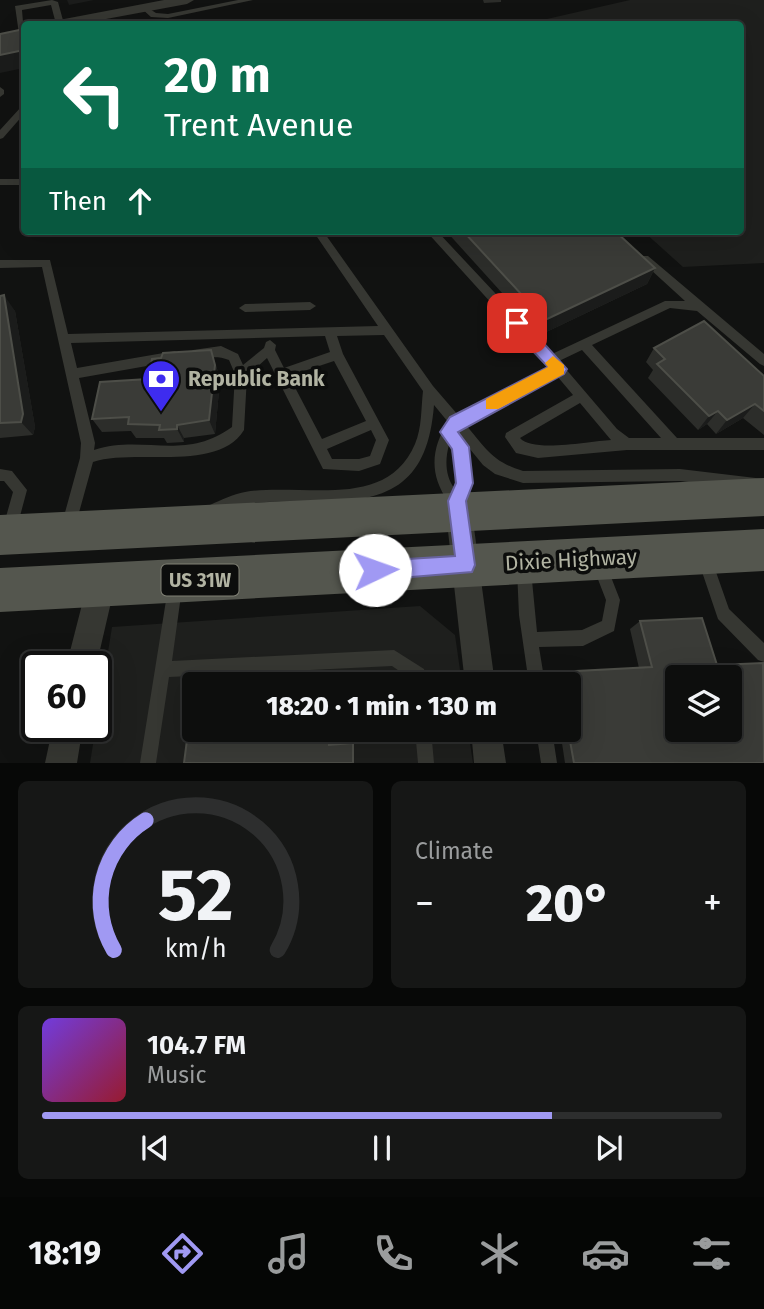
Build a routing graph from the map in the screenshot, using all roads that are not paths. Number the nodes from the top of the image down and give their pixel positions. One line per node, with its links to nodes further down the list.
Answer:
1 (187, 0): 3 (street)
2 (250, 0): 3 (lane)
3 (135, 6): 5 (street)
4 (58, 21): 6 (lane)
5 (94, 21)
6 (19, 32)
7 (21, 112): 8 (lane)
8 (0, 136)
9 (0, 182): 10 (lane)
10 (21, 182)
11 (321, 235): 18 (lane)
12 (435, 235): 26 (lane)
13 (631, 248): 16 (lane)
14 (0, 264): 21 (lane)
15 (310, 306): 17 (lane)
16 (700, 307): 22 (lane); 25 (lane)
17 (245, 308)
18 (386, 330): 19 (lane); 30 (lane)
19 (330, 332): 20 (lane); 24 (lane)
20 (271, 333): 21 (lane); 23 (lane)
21 (64, 339): 28 (lane)
22 (584, 344): 26 (lane); 35 (lane)
23 (270, 350): 27 (lane); 29 (lane)
24 (337, 355): 29 (lane); 32 (lane)
25 (764, 361)
26 (555, 365): 31 (lane); 33 (lane)
27 (241, 373): 28 (lane); 38 (lane)
28 (72, 374): 38 (lane)
29 (279, 374): 37 (lane)
30 (429, 390): 33 (lane); 43 (lane)
31 (582, 396): 34 (lane); 34 (lane)
32 (374, 423): 37 (lane); 37 (lane)
33 (452, 427): 40 (lane); 42 (lane); 42 (lane)
34 (627, 444): 35 (lane)
35 (674, 444): 36 (lane)
36 (764, 444)
37 (318, 447)
38 (88, 458): 44 (lane)
39 (0, 475): 45 (lane)
40 (764, 485)
41 (764, 497): 42 (main road)
42 (458, 507): 43 (main road); 50 (street)
43 (169, 527): 44 (main road)
44 (67, 532): 45 (main road)
45 (4, 535)
46 (764, 550): 47 (main road, Dixie Highway / US 31W)
47 (703, 553): 48 (main road, Dixie Highway / US 31W); 56 (lane)
48 (597, 558): 49 (main road, Dixie Highway / US 31W); 54 (lane)
49 (524, 562): 50 (main road, Dixie Highway / US 31W); 54 (lane)
50 (465, 565): 51 (main road, Dixie Highway / US 31W); 59 (street)
51 (176, 581): 52 (main road, Dixie Highway / US 31W); 57 (lane)
52 (101, 585): 53 (main road, Dixie Highway / US 31W); 55 (street)
53 (0, 590)
54 (531, 640): 60 (lane)
55 (85, 651)
56 (764, 654)
57 (162, 669): 58 (lane); 66 (lane)
58 (415, 672)
59 (478, 672)
60 (535, 672)
61 (65, 742): 65 (street)
62 (424, 742): 67 (lane)
63 (487, 742): 68 (street)
64 (546, 742): 69 (lane)
65 (61, 763)
66 (148, 763)
67 (426, 763)
68 (490, 763)
69 (549, 763)

